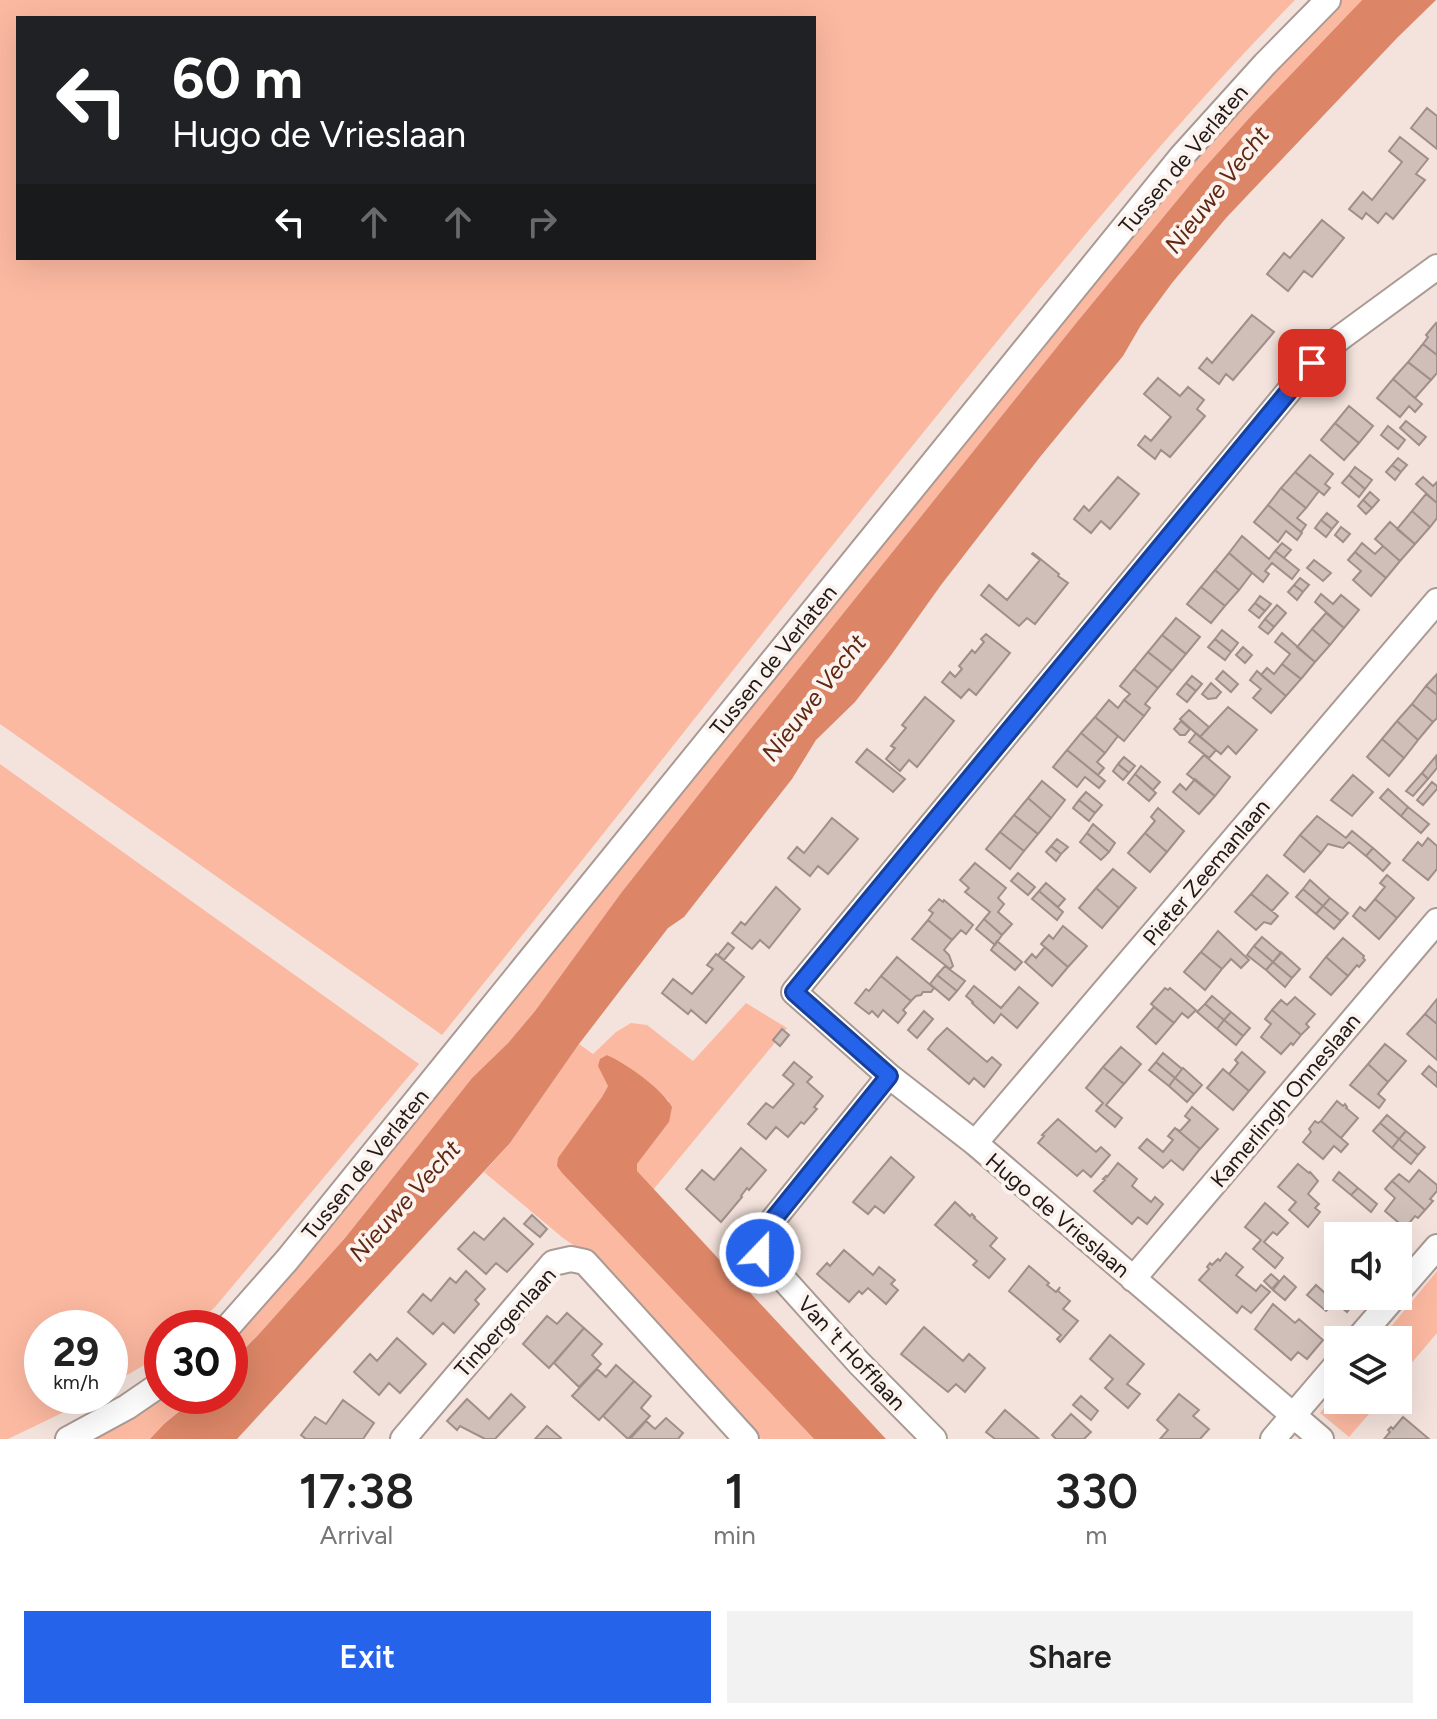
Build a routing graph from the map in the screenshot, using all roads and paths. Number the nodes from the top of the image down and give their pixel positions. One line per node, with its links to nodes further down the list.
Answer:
1 (1328, 0): 10 (street, Tussen de Verlaten)
2 (1437, 267): 5 (street, Hugo de Vrieslaan)
3 (1437, 601): 6 (street, Pieter Zeemanlaan)
4 (1437, 921): 9 (street, Kamerlingh Onneslaan)
5 (889, 1076): 6 (street, Hugo de Vrieslaan); 19 (street, Van 't Hofflaan)
6 (975, 1143): 9 (street, Hugo de Vrieslaan)
7 (1437, 1247): 8 (street)
8 (1412, 1276)
9 (1133, 1279): 15 (street, Hugo de Vrieslaan)
10 (243, 1310)
11 (1382, 1310): 12 (street)
12 (1369, 1326)
13 (1324, 1379): 15 (street)
14 (144, 1395): 17 (street)
15 (1293, 1415): 20 (street); 21 (street, Hugo de Vrieslaan)
16 (417, 1434): 18 (street, Tinbergenlaan)
17 (68, 1439)
18 (746, 1439)
19 (934, 1439)
20 (1273, 1439)
21 (1321, 1439)

